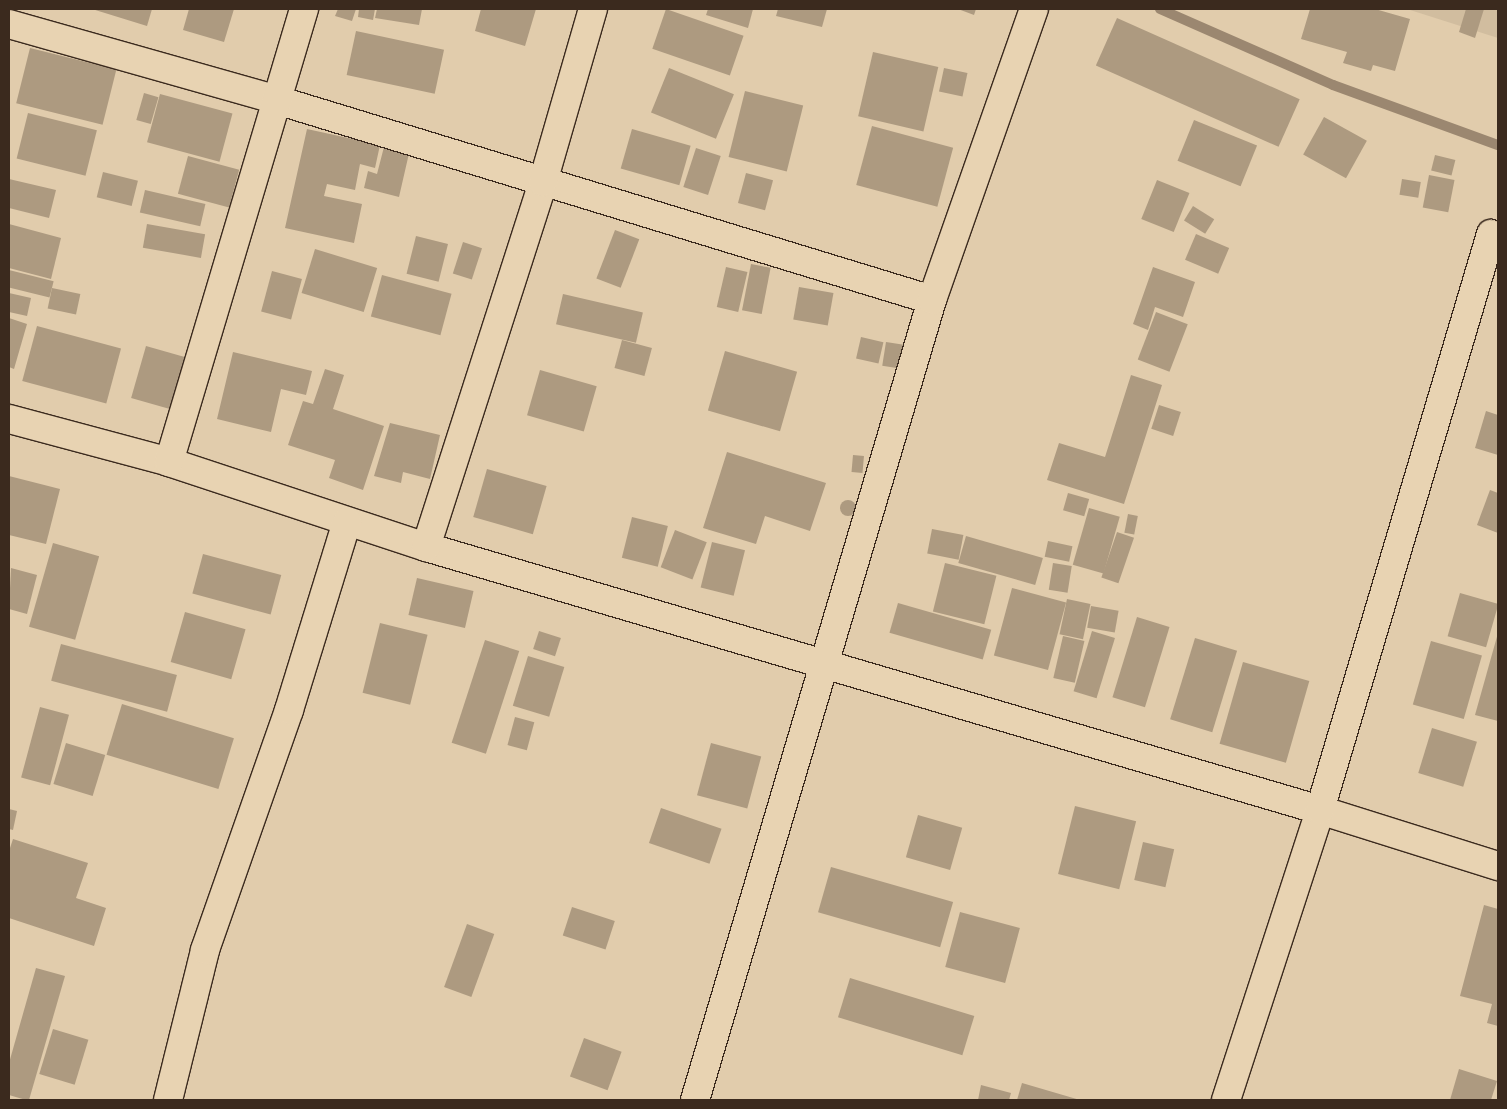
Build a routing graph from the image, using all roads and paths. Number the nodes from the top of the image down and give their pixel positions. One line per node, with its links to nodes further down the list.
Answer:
1 (304, 9): 5 (street)
2 (593, 9): 6 (street)
3 (1034, 9): 8 (street)
4 (9, 24): 5 (street)
5 (277, 100): 6 (street); 10 (street)
6 (543, 182): 8 (street); 12 (street)
7 (1490, 234): 14 (street)
8 (932, 300): 13 (street)
9 (9, 419): 10 (street)
10 (169, 462): 11 (street)
11 (348, 522): 12 (street); 16 (street)
12 (426, 548): 13 (street)
13 (825, 667): 14 (street); 17 (street)
14 (1320, 810): 15 (street); 18 (street)
15 (1498, 866)
16 (168, 1100)
17 (695, 1100)
18 (1226, 1100)

